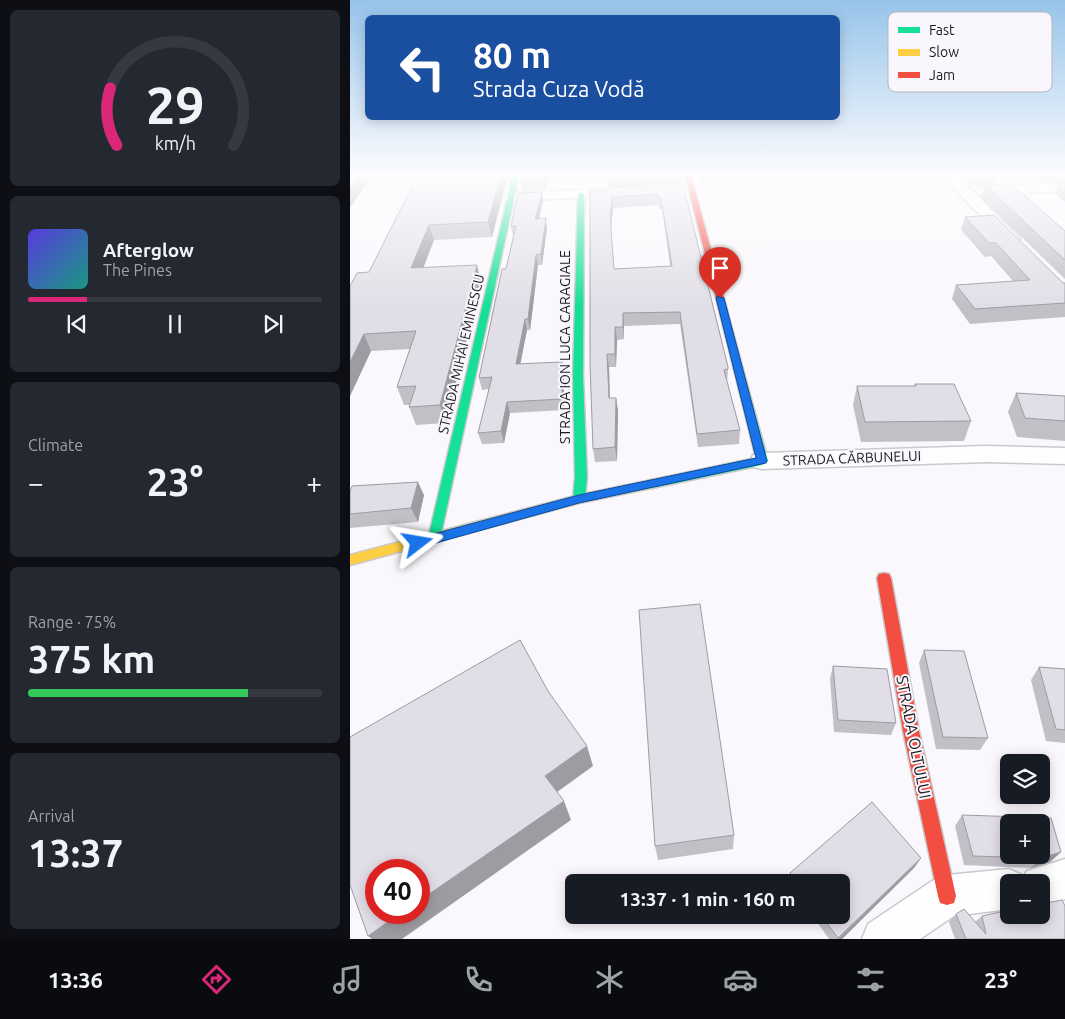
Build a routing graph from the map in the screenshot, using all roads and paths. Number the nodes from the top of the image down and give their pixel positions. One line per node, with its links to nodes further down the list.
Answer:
1 (507, 219): 9 (street, STRADA MIHAI EMINESCU)
2 (581, 219): 8 (street, STRADA ION LUCA CARAGIALE)
3 (696, 219): 7 (street)
4 (993, 219): 5 (street)
5 (1026, 252)
6 (1065, 456): 7 (street, STRADA CĂRBUNELUI)
7 (762, 461): 8 (street, STRADA CĂRBUNELUI)
8 (579, 499): 9 (street, STRADA CĂRBUNELUI)
9 (434, 539): 10 (street, STRADA CĂRBUNELUI)
10 (350, 560)
11 (884, 578): 15 (street, STRADA OLTULUI)
12 (1065, 879): 13 (street)
13 (1050, 883)
14 (1000, 890): 15 (street)
15 (947, 896): 16 (street)
16 (883, 939)

